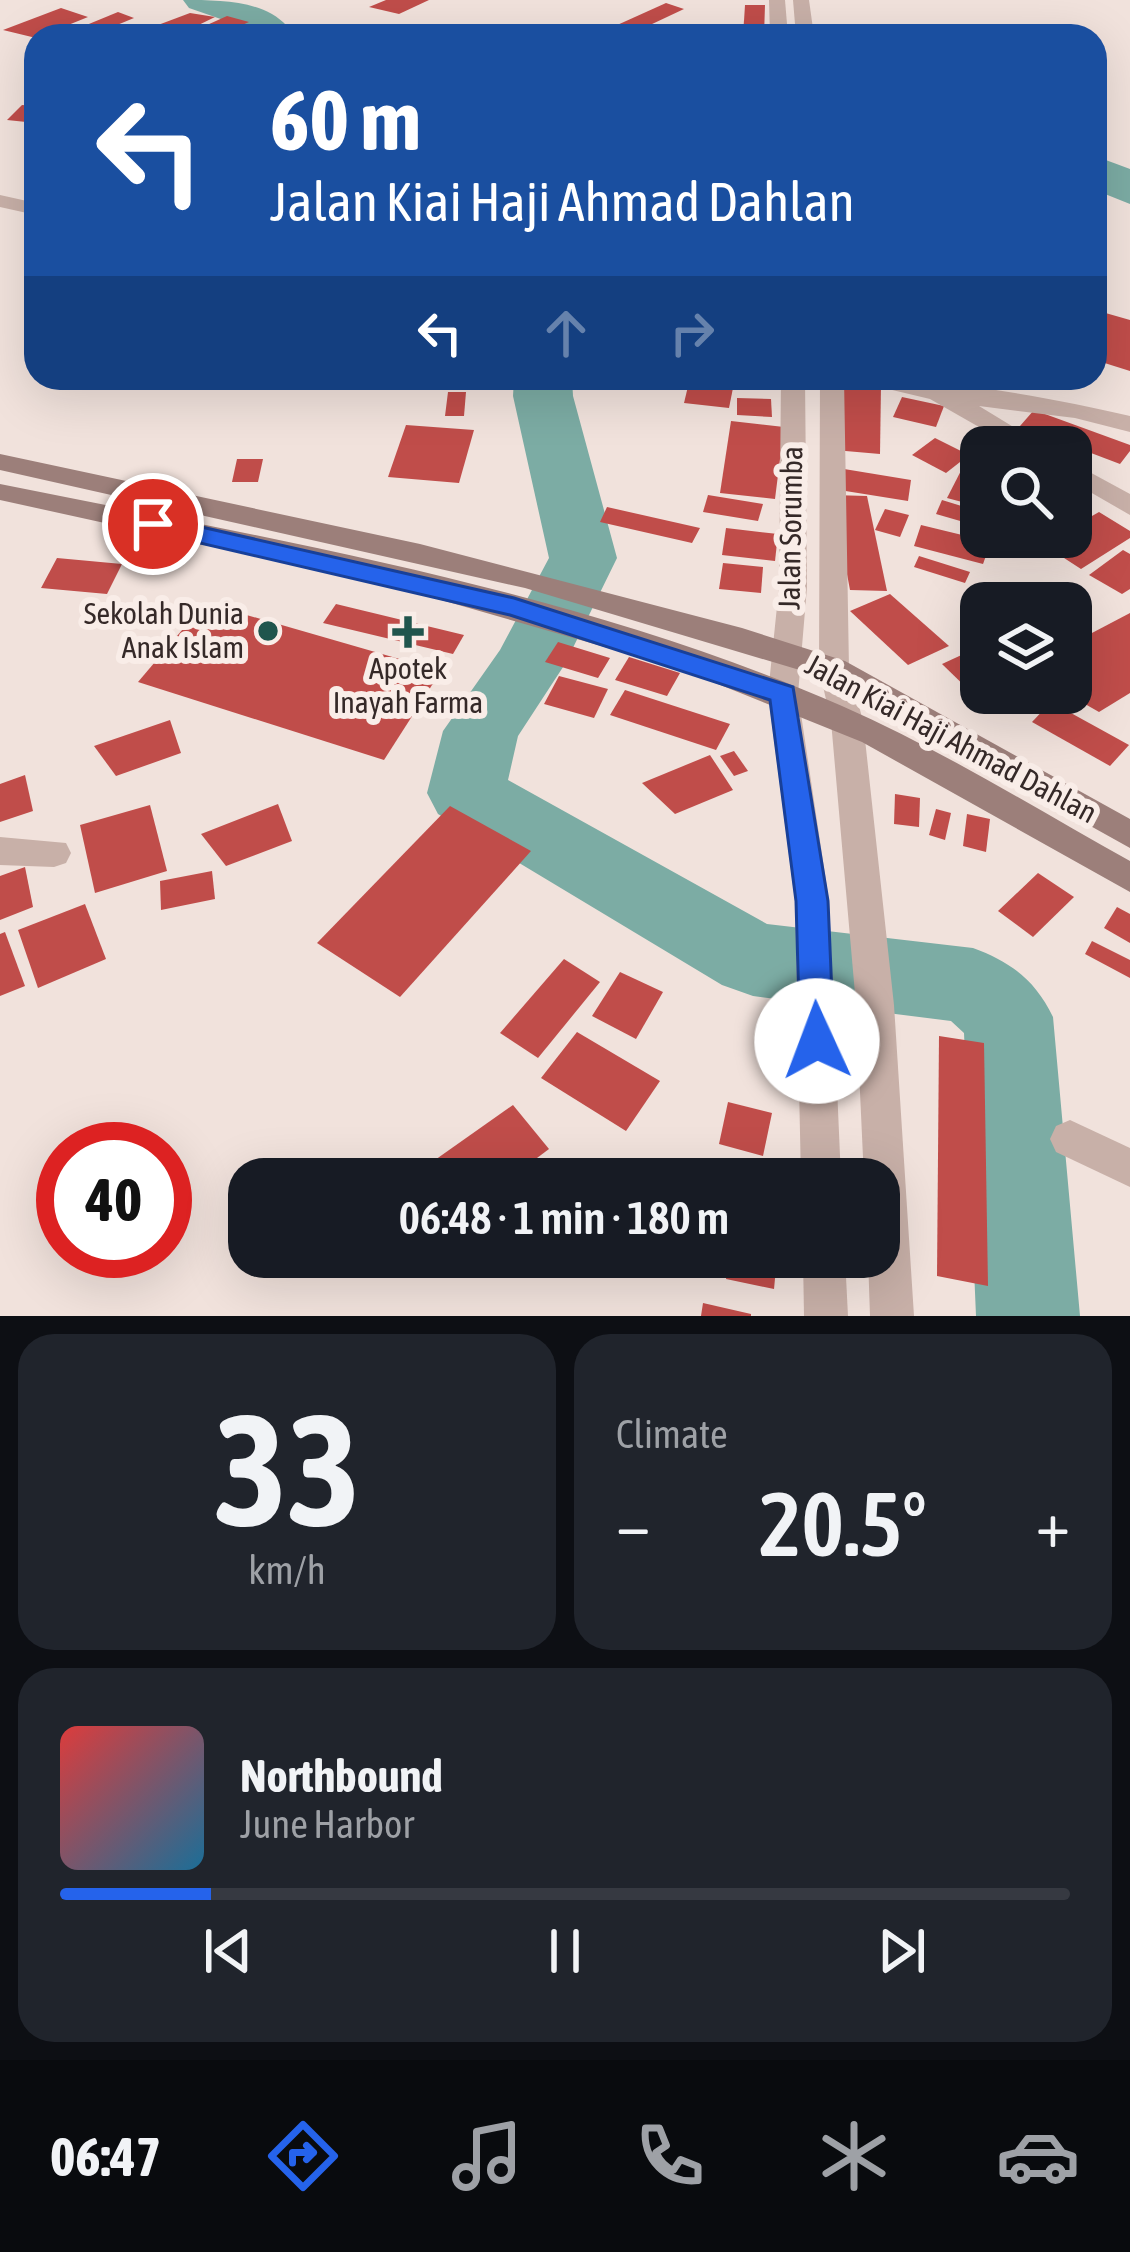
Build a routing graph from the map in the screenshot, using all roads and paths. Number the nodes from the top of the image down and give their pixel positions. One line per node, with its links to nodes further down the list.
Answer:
1 (793, 390): 12 (street, Jalan Sorumba)
2 (832, 390): 13 (street, Jalan Sorumba)
3 (925, 390): 4 (street)
4 (938, 393): 5 (street); 6 (street)
5 (1130, 424)
6 (996, 426)
7 (0, 461): 11 (main road, Jalan Kiai Haji Ahmad Dahlan)
8 (1092, 483): 10 (street)
9 (0, 492): 11 (main road, Jalan Kiai Haji Ahmad Dahlan)
10 (1130, 506)
11 (522, 594): 12 (main road, Jalan Kiai Haji Ahmad Dahlan); 14 (main road, Jalan Kiai Haji Ahmad Dahlan)
12 (788, 652): 13 (main road, Jalan Kiai Haji Ahmad Dahlan); 14 (street, Jalan Sorumba)
13 (833, 669): 15 (street, Jalan Sorumba); 16 (main road, Jalan Kiai Haji Ahmad Dahlan)
14 (783, 694): 15 (main road, Jalan Kiai Haji Ahmad Dahlan); 21 (street, Jalan Sorumba)
15 (847, 722): 19 (main road, Jalan Kiai Haji Ahmad Dahlan); 25 (street, Jalan Sorumba)
16 (1130, 835)
17 (0, 850): 18 (street)
18 (54, 854)
19 (1130, 878)
20 (1070, 1139): 22 (street)
21 (820, 1158)
22 (1130, 1168)
23 (825, 1278): 24 (street)
24 (826, 1316)
25 (892, 1316)

